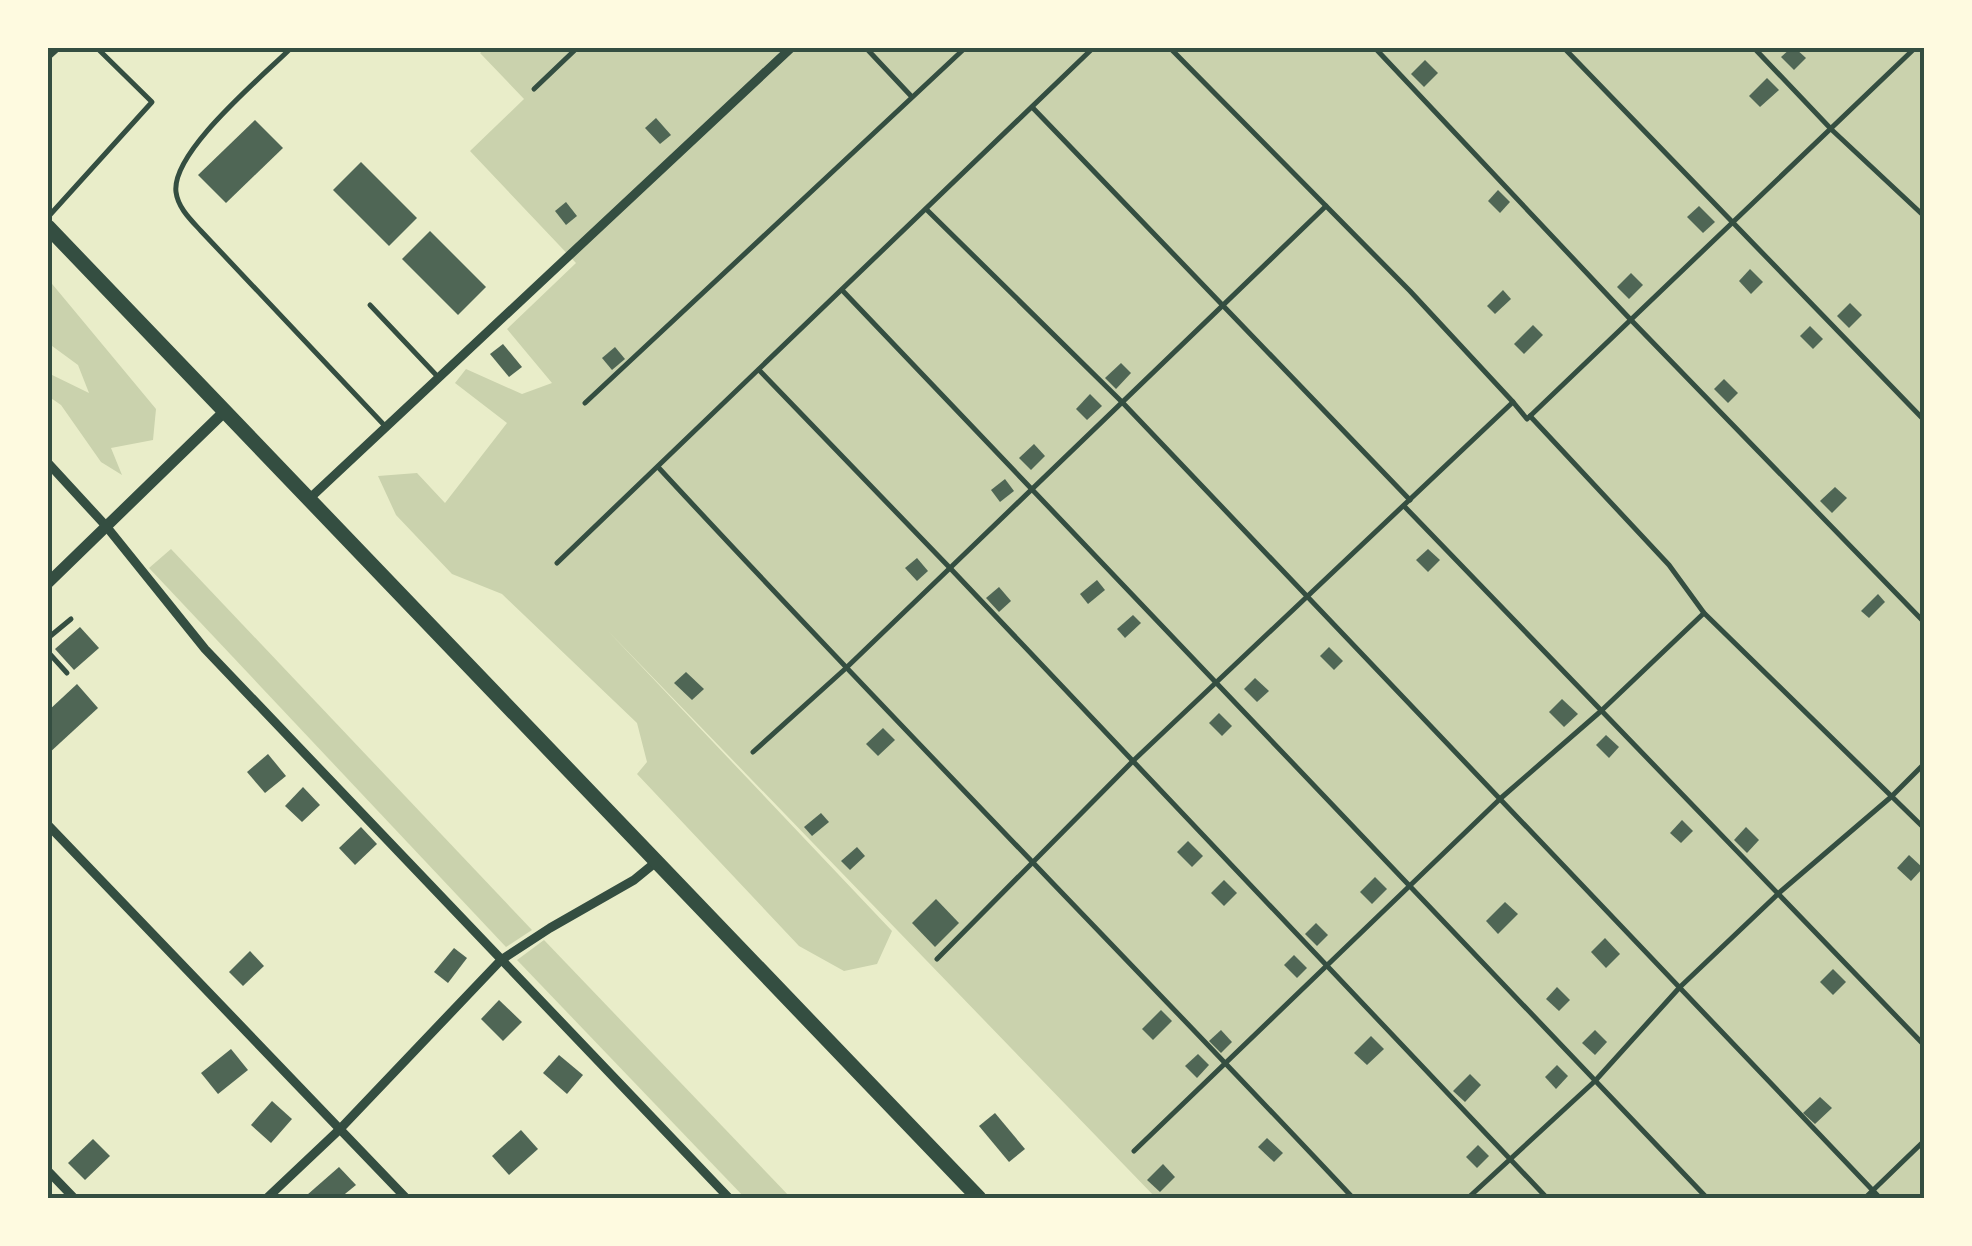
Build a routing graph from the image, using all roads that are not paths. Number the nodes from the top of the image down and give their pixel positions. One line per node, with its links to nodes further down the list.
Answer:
1 (59, 48): 14 (lane)
2 (97, 48): 22 (lane)
3 (291, 48): 37 (lane)
4 (577, 48): 15 (lane)
5 (790, 48): 30 (street)
6 (866, 48): 16 (lane)
7 (965, 48): 16 (lane)
8 (1093, 48): 17 (lane)
9 (1170, 48): 19 (lane)
10 (1375, 48): 28 (lane)
11 (1564, 48): 23 (lane)
12 (1754, 48): 18 (lane)
13 (1915, 48): 18 (lane)
14 (48, 58)
15 (534, 89)
16 (913, 98): 33 (lane)
17 (1032, 107): 20 (lane); 27 (lane)
18 (1832, 130): 21 (lane); 23 (lane)
19 (1326, 206): 27 (lane); 32 (lane)
20 (926, 209): 25 (lane); 31 (lane)
21 (1924, 216)
22 (48, 217)
23 (1732, 224): 28 (lane); 36 (lane)
24 (48, 227): 34 (highway)
25 (842, 290): 29 (lane); 40 (lane)
26 (370, 305): 30 (lane)
27 (1223, 305): 31 (lane); 42 (lane)
28 (1631, 320): 35 (lane); 51 (lane)
29 (759, 370): 39 (lane); 46 (lane)
30 (439, 378): 37 (street)
31 (1122, 402): 40 (lane); 48 (lane)
32 (1513, 402): 35 (lane); 42 (lane)
33 (586, 403)
34 (224, 412): 41 (highway); 44 (street)
35 (1530, 416): 49 (lane)
36 (1924, 420)
37 (388, 429): 41 (street)
38 (48, 463): 44 (street)
39 (658, 467): 45 (lane); 54 (lane)
40 (1032, 491): 46 (lane); 56 (lane)
41 (309, 500): 65 (highway)
42 (1410, 500): 43 (lane)
43 (1404, 506): 48 (lane); 57 (lane)
44 (106, 526): 47 (street); 70 (street)
45 (557, 563)
46 (950, 568): 54 (lane); 59 (lane)
47 (48, 583)
48 (1306, 597): 56 (lane); 62 (lane)
49 (1704, 613): 57 (lane); 61 (lane)
50 (71, 619): 52 (lane)
51 (1924, 622)
52 (48, 638)
53 (48, 652): 55 (lane)
54 (845, 669): 58 (lane); 66 (lane)
55 (67, 674)
56 (1214, 684): 59 (lane); 67 (lane)
57 (1600, 710): 62 (lane); 68 (lane)
58 (752, 752)
59 (1133, 761): 66 (lane); 71 (lane)
60 (1924, 764): 61 (lane)
61 (1892, 797): 64 (lane); 68 (lane)
62 (1501, 798): 67 (lane); 72 (lane)
63 (48, 825): 76 (street)
64 (1924, 828)
65 (656, 862): 70 (street); 86 (highway)
66 (1035, 862): 69 (lane); 74 (lane)
67 (1409, 887): 71 (lane); 75 (lane)
68 (1780, 892): 72 (lane); 73 (lane)
69 (937, 959)
70 (501, 960): 76 (street); 85 (street)
71 (1326, 967): 74 (lane); 79 (lane)
72 (1680, 987): 75 (lane); 81 (lane)
73 (1924, 1045)
74 (1226, 1063): 78 (lane); 87 (lane)
75 (1594, 1081): 79 (lane); 90 (lane)
76 (340, 1129): 83 (street); 84 (street)
77 (1924, 1140): 81 (lane)
78 (1134, 1151)
79 (1510, 1159): 88 (lane); 89 (lane)
80 (48, 1171): 82 (street)
81 (1873, 1192): 91 (lane); 92 (lane)
82 (74, 1198)
83 (267, 1198)
84 (406, 1198)
85 (728, 1198)
86 (979, 1198)
87 (1352, 1198)
88 (1468, 1198)
89 (1547, 1198)
90 (1707, 1198)
91 (1866, 1198)
92 (1880, 1198)

